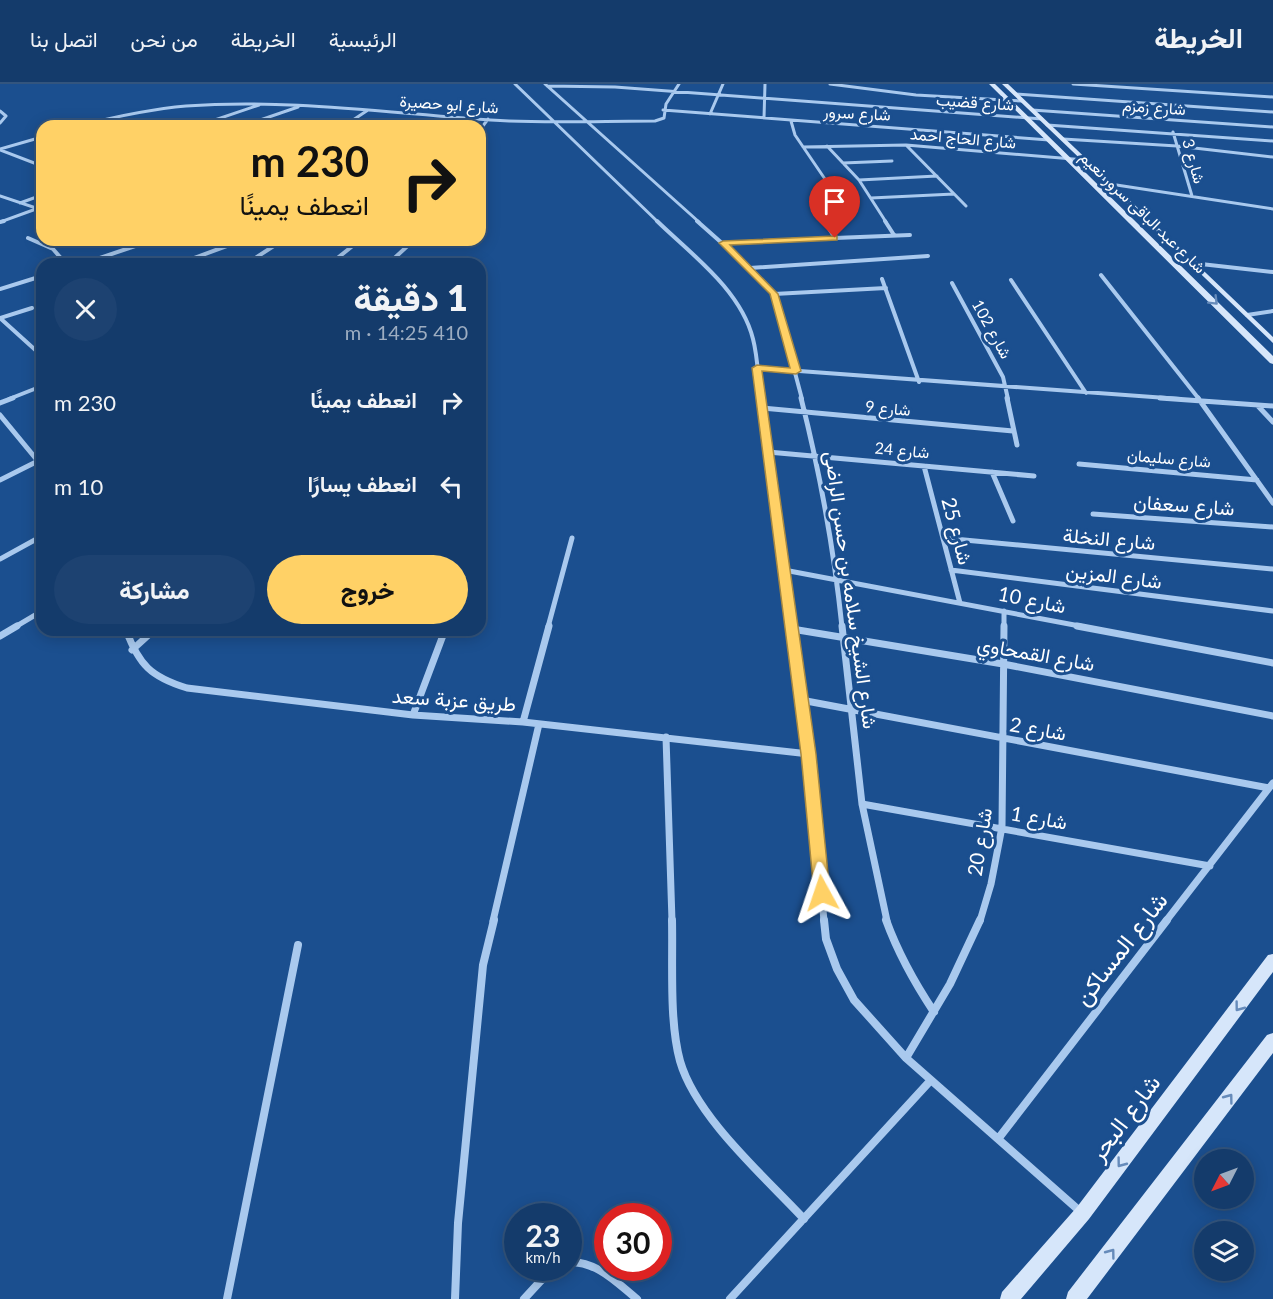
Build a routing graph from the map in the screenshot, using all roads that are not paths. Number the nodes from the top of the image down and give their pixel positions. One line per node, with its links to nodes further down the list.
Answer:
1 (515, 84): 37 (street)
2 (632, 84): 11 (street)
3 (679, 84): 12 (street)
4 (723, 84): 14 (street)
5 (765, 84): 16 (street)
6 (830, 84): 17 (street)
7 (992, 84): 17 (street, شارع عبد الباقى سرور نعيم)
8 (1005, 84): 13 (street, شارع عبد الباقى سرور نعيم)
9 (1072, 84): 15 (street)
10 (546, 85): 11 (street, شارع قضيب); 36 (street, شارع الشيخ سلامه بن حسن الراضى)
11 (628, 88): 12 (street, شارع قضيب)
12 (673, 92): 14 (street, شارع قضيب); 22 (street)
13 (1015, 94): 18 (street, شارع عبد الباقى سرور نعيم); 25 (street)
14 (718, 96): 16 (street, شارع قضيب); 26 (street)
15 (1273, 97)
16 (764, 99): 28 (street); 30 (street, شارع قضيب)
17 (1010, 101): 18 (street); 30 (street, شارع عبد الباقى سرور نعيم)
18 (1022, 101): 23 (street, شارع عبد الباقى سرور نعيم)
19 (263, 104): 20 (street, شارع ابو حصيرة); 31 (street, شارع ابو حصيرة); 32 (street)
20 (302, 106): 21 (street, شارع ابو حصيرة); 33 (street)
21 (368, 110): 27 (street, شارع ابو حصيرة); 34 (street)
22 (663, 110): 26 (street, شارع سرور); 36 (street, شارع ابو حصيرة)
23 (1032, 110): 40 (street, شارع عبد الباقى سرور نعيم); 42 (street, شارع زمزم)
24 (0, 111): 41 (street)
25 (1273, 112)
26 (710, 114): 28 (street, شارع سرور)
27 (468, 117): 29 (street, شارع ابو حصيرة); 35 (street)
28 (764, 118): 38 (street, شارع سرور)
29 (488, 119): 37 (street, شارع ابو حصيرة); 39 (street)
30 (1029, 119): 40 (street, شارع قضيب); 45 (street, شارع عبد الباقى سرور نعيم)
31 (96, 120)
32 (215, 120)
33 (261, 120)
34 (353, 120)
35 (465, 120)
36 (587, 120): 37 (street, شارع ابو حصيرة); 78 (street, شارع الشيخ سلامه بن حسن الراضى)
37 (554, 121): 110 (street)
38 (791, 121): 45 (street, شارع سرور); 51 (street)
39 (486, 122)
40 (1045, 122): 43 (street, شارع قضيب); 46 (street, شارع عبد الباقى سرور نعيم)
41 (0, 123)
42 (1273, 127)
43 (1173, 132): 47 (street, شارع قضيب); 50 (street, شارع 3)
44 (36, 139): 52 (street)
45 (1049, 140): 54 (street, شارع عبد الباقى سرور نعيم)
46 (1063, 140): 50 (street); 55 (street, شارع عبد الباقى سرور نعيم)
47 (1273, 141)
48 (906, 144): 49 (street, شارع الحاج احمد); 54 (street, شارع الحاج احمد); 59 (street)
49 (827, 146): 51 (street, شارع الحاج احمد); 57 (street)
50 (1177, 146): 53 (street); 64 (street, شارع 3)
51 (803, 147): 76 (street)
52 (0, 150): 58 (street)
53 (1273, 157)
54 (1070, 159): 55 (street, شارع الحاج احمد); 109 (street, شارع عبد الباقى سرور نعيم, one-way to 109)
55 (1085, 160): 61 (street, شارع عبد الباقى سرور نعيم)
56 (892, 161): 57 (street)
57 (843, 163): 60 (street)
58 (36, 164)
59 (937, 176): 60 (street); 62 (street)
60 (859, 180): 66 (street)
61 (1110, 184): 64 (street); 92 (street, شارع عبد الباقى سرور نعيم)
62 (954, 194): 66 (street); 68 (street)
63 (0, 196): 67 (street)
64 (1192, 196): 71 (street)
65 (36, 197): 67 (street)
66 (871, 198): 73 (street)
67 (20, 203): 69 (street)
68 (966, 206)
69 (36, 208)
70 (36, 208): 72 (street)
71 (1273, 209)
72 (0, 222)
73 (894, 235): 74 (street); 76 (street)
74 (910, 235)
75 (28, 238): 77 (street)
76 (835, 238): 78 (street)
77 (36, 242)
78 (723, 243): 93 (street, شارع الشيخ سلامه بن حسن الراضى)
79 (46, 246): 86 (street)
80 (135, 246): 87 (street)
81 (227, 246): 88 (street)
82 (274, 246): 89 (street)
83 (352, 246): 90 (street)
84 (408, 246): 91 (street)
85 (928, 256): 93 (street)
86 (61, 258)
87 (100, 258)
88 (194, 258)
89 (255, 258)
90 (338, 258)
91 (394, 258)
92 (1192, 263): 94 (street); 105 (street, شارع عبد الباقى سرور نعيم)
93 (750, 268): 102 (street, شارع الشيخ سلامه بن حسن الراضى)
94 (1273, 272)
95 (1101, 275): 116 (street)
96 (36, 278): 101 (street)
97 (882, 279): 100 (street)
98 (1011, 280): 115 (street)
99 (952, 283): 114 (street, شارع 102)
100 (886, 288): 102 (street); 112 (street)
101 (0, 290)
102 (774, 294): 111 (street, شارع الشيخ سلامه بن حسن الراضى)
103 (32, 308): 106 (street)
104 (1273, 311): 105 (street)
105 (1247, 315): 107 (street, شارع عبد الباقى سرور نعيم)
106 (0, 318): 108 (street)
107 (1273, 341)
108 (36, 351)
109 (1273, 361)
110 (757, 368): 111 (street); 120 (street)
111 (796, 371): 112 (street); 121 (street, شارع الشيخ سلامه بن حسن الراضى)
112 (919, 382): 114 (street)
113 (36, 388): 117 (street)
114 (1006, 388): 115 (street); 126 (street, شارع 102)
115 (1086, 393): 116 (street)
116 (1201, 402): 118 (street); 139 (street)
117 (0, 403)
118 (1258, 406): 119 (street); 124 (street)
119 (1273, 406)
120 (762, 408): 121 (street, شارع 9); 129 (street)
121 (806, 413): 126 (street, شارع 9); 131 (street, شارع الشيخ سلامه بن حسن الراضى)
122 (0, 415): 123 (street)
123 (6, 421): 125 (street); 130 (street)
124 (1273, 422)
125 (0, 424)
126 (1013, 432): 127 (street, شارع 102)
127 (1017, 445)
128 (36, 452): 130 (street)
129 (768, 452): 131 (street, شارع 24); 149 (street)
130 (33, 454): 132 (street)
131 (816, 457): 135 (street, شارع 24); 151 (street, شارع الشيخ سلامه بن حسن الراضى)
132 (36, 458)
133 (1079, 464): 139 (street, شارع سليمان)
134 (36, 466): 138 (street)
135 (924, 466): 136 (street, شارع 24); 145 (street, شارع 25)
136 (992, 472): 137 (street, شارع 24); 142 (street)
137 (1034, 476)
138 (0, 480)
139 (1257, 480): 140 (street)
140 (1273, 503)
141 (1092, 514): 143 (street, شارع سعفان)
142 (1012, 521)
143 (1273, 527)
144 (572, 538): 169 (street)
145 (943, 538): 148 (street, شارع النخلة); 150 (street, شارع 25)
146 (36, 539): 147 (street)
147 (0, 559)
148 (1273, 569)
149 (784, 570): 151 (street, شارع 10); 156 (street)
150 (951, 570): 152 (street, شارع 25); 154 (street, شارع المزين)
151 (837, 581): 152 (street, شارع 10); 161 (street, شارع الشيخ سلامه بن حسن الراضى)
152 (960, 603): 153 (street, شارع 10)
153 (1004, 611): 163 (street, شارع 10); 164 (street, شارع 20)
154 (1273, 611)
155 (36, 615): 157 (street)
156 (792, 629): 161 (street, شارع القمحاوي); 165 (street)
157 (0, 636)
158 (128, 636): 162 (street, طريق عزبة سعد)
159 (147, 636): 162 (street)
160 (443, 636): 167 (street)
161 (844, 639): 164 (street, شارع القمحاوي); 166 (street, شارع الشيخ سلامه بن حسن الراضى)
162 (132, 650): 167 (street, طريق عزبة سعد)
163 (1273, 663)
164 (1004, 664): 168 (street, شارع القمحاوي); 172 (street, شارع 20)
165 (801, 700): 166 (street, شارع 2); 173 (street)
166 (853, 711): 172 (street, شارع 2); 175 (street, شارع الشيخ سلامه بن حسن الراضى)
167 (413, 715): 169 (street, طريق عزبة سعد)
168 (1273, 716)
169 (524, 722): 170 (street, طريق عزبة سعد)
170 (539, 724): 171 (street, طريق عزبة سعد); 190 (street)
171 (666, 737): 173 (street, طريق عزبة سعد); 186 (street)
172 (1004, 739): 174 (street, شارع 2); 176 (street, شارع 20)
173 (809, 754): 182 (street)
174 (1271, 785): 177 (street, شارع المساكن)
175 (862, 804): 176 (street, شارع 1); 180 (street, شارع الشيخ سلامه بن حسن الراضى)
176 (1002, 828): 177 (street, شارع 1); 180 (street, شارع 20)
177 (1210, 866): 184 (street, شارع المساكن)
178 (298, 945): 189 (street)
179 (1273, 960): 185 (street, شارع البحر, one-way to 185)
180 (934, 1012): 182 (street, شارع 20)
181 (1273, 1040): 195 (street, one-way to 181)
182 (906, 1058): 183 (street)
183 (931, 1080): 184 (street); 186 (street)
184 (998, 1139): 185 (street)
185 (1083, 1213): 194 (street, شارع البحر)
186 (804, 1219): 193 (street)
187 (582, 1261): 192 (street)
188 (541, 1281): 191 (street)
189 (227, 1299)
190 (455, 1299)
191 (524, 1299)
192 (637, 1299)
193 (730, 1299)
194 (1009, 1299)
195 (1075, 1299)

